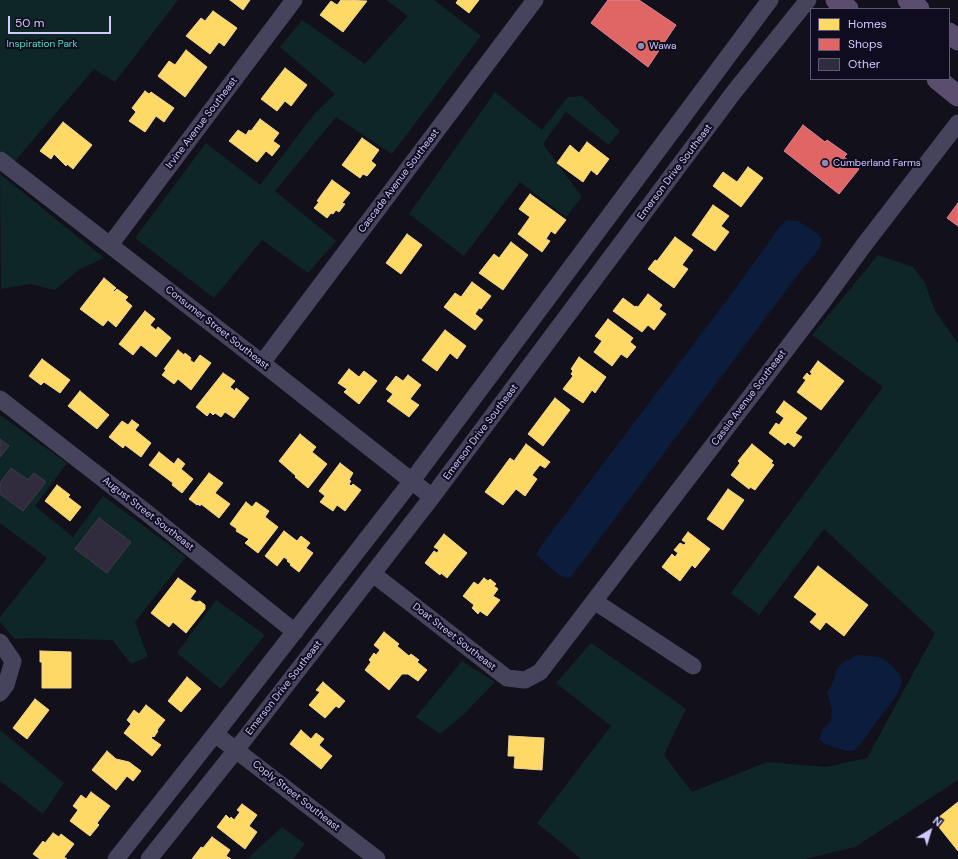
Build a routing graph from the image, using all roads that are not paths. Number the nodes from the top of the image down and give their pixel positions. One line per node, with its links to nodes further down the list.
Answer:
1 (294, 0): 15 (street, Irvine Avenue Southeast)
2 (535, 0): 16 (street, Cascade Avenue Southeast)
3 (770, 0): 18 (street)
4 (808, 0): 19 (street, Emerson Drive Southeast)
5 (836, 0): 7 (main road)
6 (908, 0): 8 (main road)
7 (847, 8)
8 (918, 8)
9 (950, 34): 10 (main road)
10 (958, 40)
11 (938, 80): 12 (main road)
12 (958, 96)
13 (958, 123): 21 (street, Cassia Avenue Southeast)
14 (0, 160): 15 (street, Consumer Street Southeast)
15 (110, 245): 16 (street, Consumer Street Southeast)
16 (262, 362): 18 (street, Consumer Street Southeast)
17 (0, 399): 22 (street, August Street Southeast)
18 (411, 482): 19 (street, Consumer Street Southeast); 22 (street)
19 (432, 498): 20 (street, Emerson Drive Southeast)
20 (373, 574): 25 (street, Doat Street Southeast); 28 (street, Emerson Drive Southeast)
21 (594, 602): 24 (street); 25 (street, Cassia Avenue Southeast)
22 (295, 632): 27 (street)
23 (0, 642): 26 (street)
24 (693, 666)
25 (540, 672)
26 (0, 693)
27 (215, 734): 28 (street, Coply Street Southeast); 29 (street)
28 (236, 750): 30 (street, Emerson Drive Southeast); 31 (street, Coply Street Southeast)
29 (116, 859)
30 (149, 859)
31 (377, 859)

